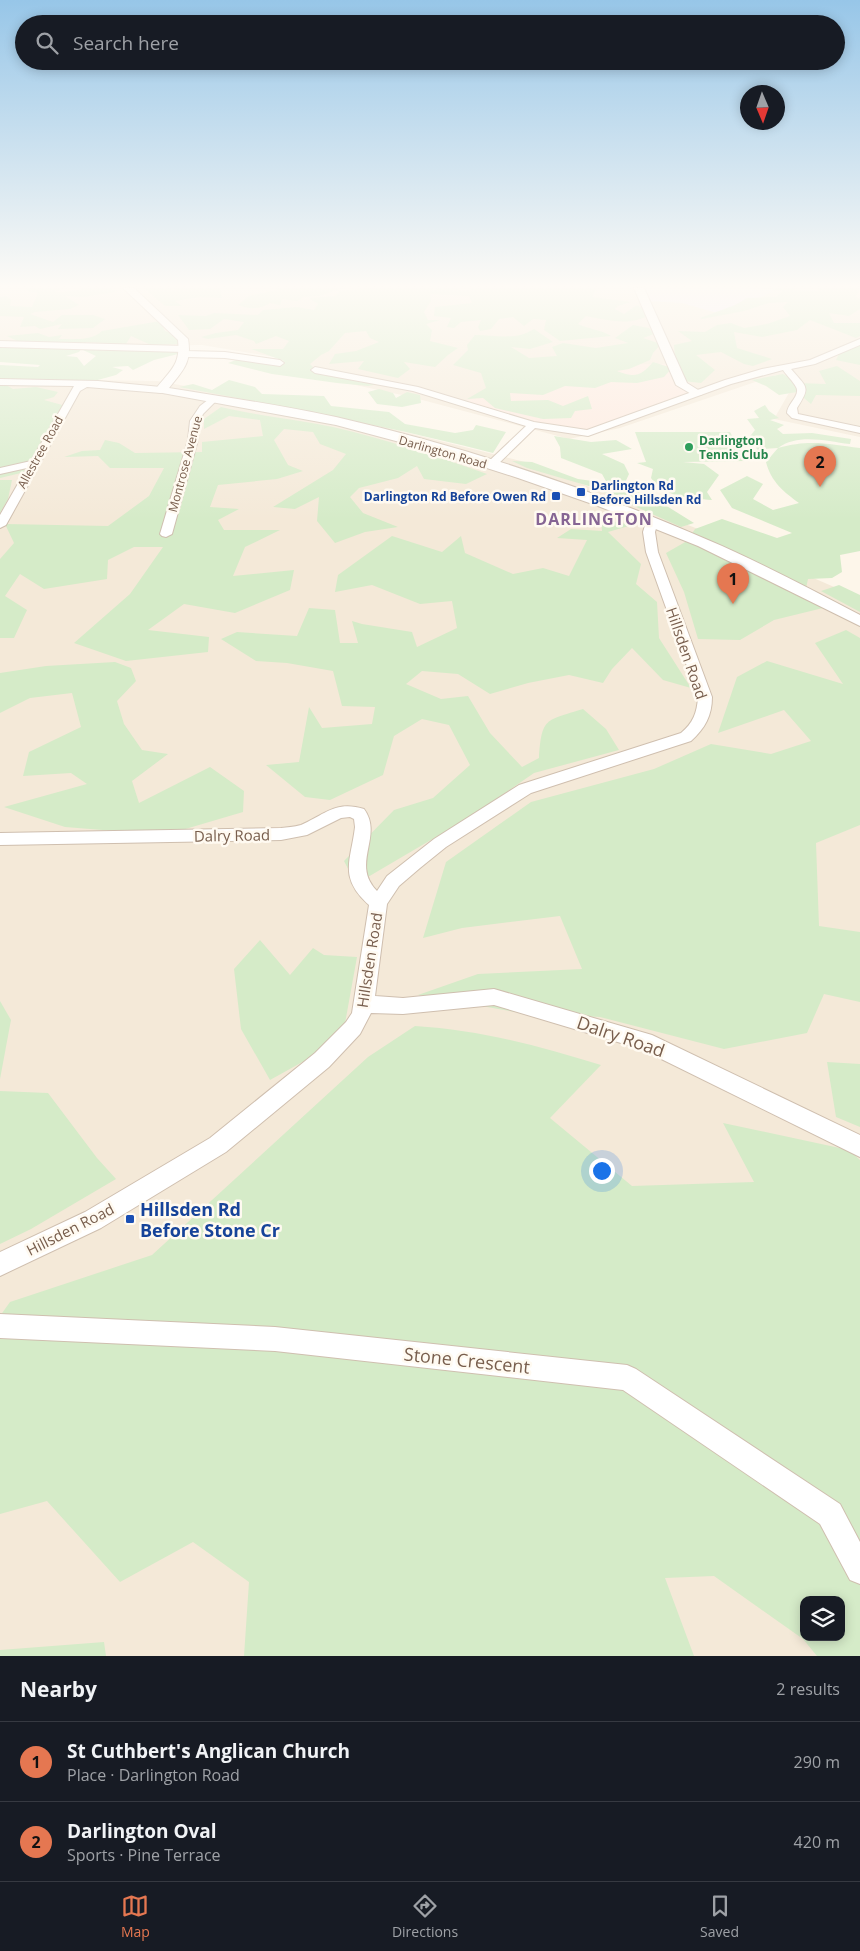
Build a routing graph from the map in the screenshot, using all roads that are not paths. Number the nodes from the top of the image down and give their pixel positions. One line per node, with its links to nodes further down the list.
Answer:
1 (179, 365): 8 (street)
2 (673, 365): 9 (street)
3 (798, 365): 4 (street)
4 (786, 368): 9 (street); 12 (street)
5 (315, 370): 11 (street)
6 (0, 382): 7 (street, Darlington Road)
7 (85, 384): 8 (street, Darlington Road); 13 (street, Allestree Road)
8 (161, 390): 10 (street, Darlington Road)
9 (698, 394): 11 (street)
10 (213, 399): 14 (street, Darlington Road); 18 (street, Montrose Avenue)
11 (532, 426): 14 (street)
12 (860, 430)
13 (34, 463): 15 (street); 17 (street, Allestree Road)
14 (491, 466): 16 (street, Darlington Road)
15 (0, 471)
16 (652, 522): 19 (street, Darlington Road); 21 (street, Hillsden Road)
17 (0, 525)
18 (166, 534)
19 (860, 621)
20 (0, 838): 21 (street, Dalry Road)
21 (378, 902): 22 (street, Hillsden Road)
22 (364, 1004): 23 (street, Dalry Road); 24 (street, Hillsden Road)
23 (860, 1146)
24 (0, 1264)
25 (0, 1326): 26 (street, Stone Crescent)
26 (860, 1570)

